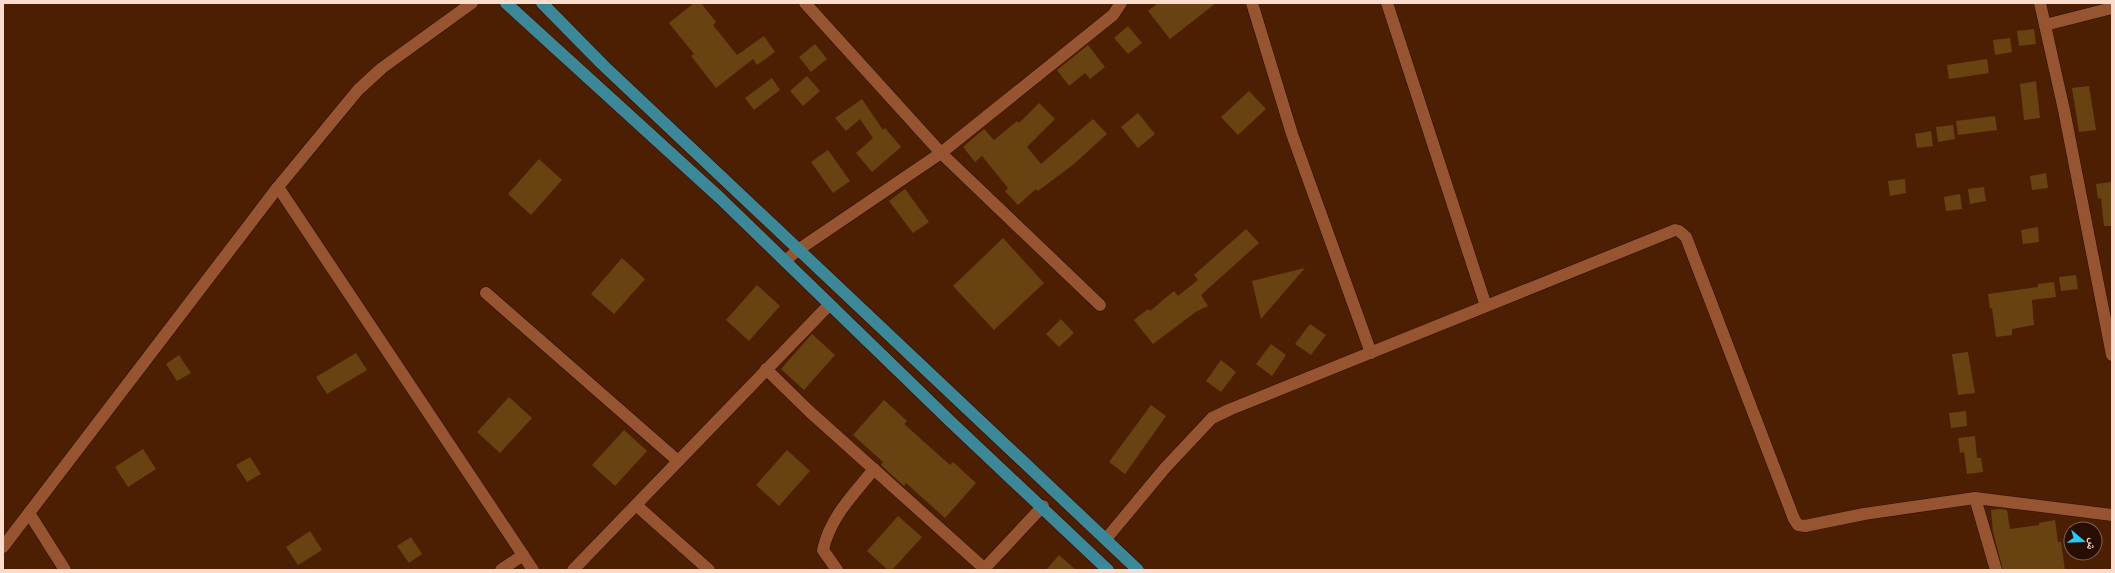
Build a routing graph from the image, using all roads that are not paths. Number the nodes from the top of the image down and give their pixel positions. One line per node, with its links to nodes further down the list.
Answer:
1 (472, 3): 12 (street)
2 (506, 3): 14 (main road)
3 (542, 3): 13 (main road)
4 (805, 3): 11 (street)
5 (1122, 3): 11 (street)
6 (1252, 3): 19 (street)
7 (1387, 3): 18 (street)
8 (2040, 3): 10 (street)
9 (2112, 8): 10 (street)
10 (2045, 24): 20 (street)
11 (941, 153): 13 (street); 17 (street)
12 (278, 187): 27 (street); 31 (street)
13 (798, 250): 14 (street); 29 (main road)
14 (785, 261): 16 (main road)
15 (486, 292): 22 (street)
16 (829, 305): 21 (street); 26 (main road)
17 (1100, 306)
18 (1486, 306): 19 (street); 24 (street)
19 (1370, 353): 29 (street)
20 (2112, 355)
21 (766, 370): 22 (street); 23 (street)
22 (678, 461): 25 (street)
23 (874, 469): 32 (street); 38 (street)
24 (1975, 498): 28 (street); 41 (street)
25 (636, 505): 36 (street); 37 (street)
26 (1043, 506): 32 (street); 39 (main road)
27 (29, 513): 30 (street); 33 (street)
28 (2112, 515)
29 (1106, 539): 40 (main road)
30 (3, 547)
31 (523, 555): 34 (street); 35 (street)
32 (984, 569)
33 (65, 570)
34 (501, 570)
35 (533, 570)
36 (573, 570)
37 (709, 570)
38 (837, 570)
39 (1108, 570)
40 (1138, 570)
41 (1996, 570)

